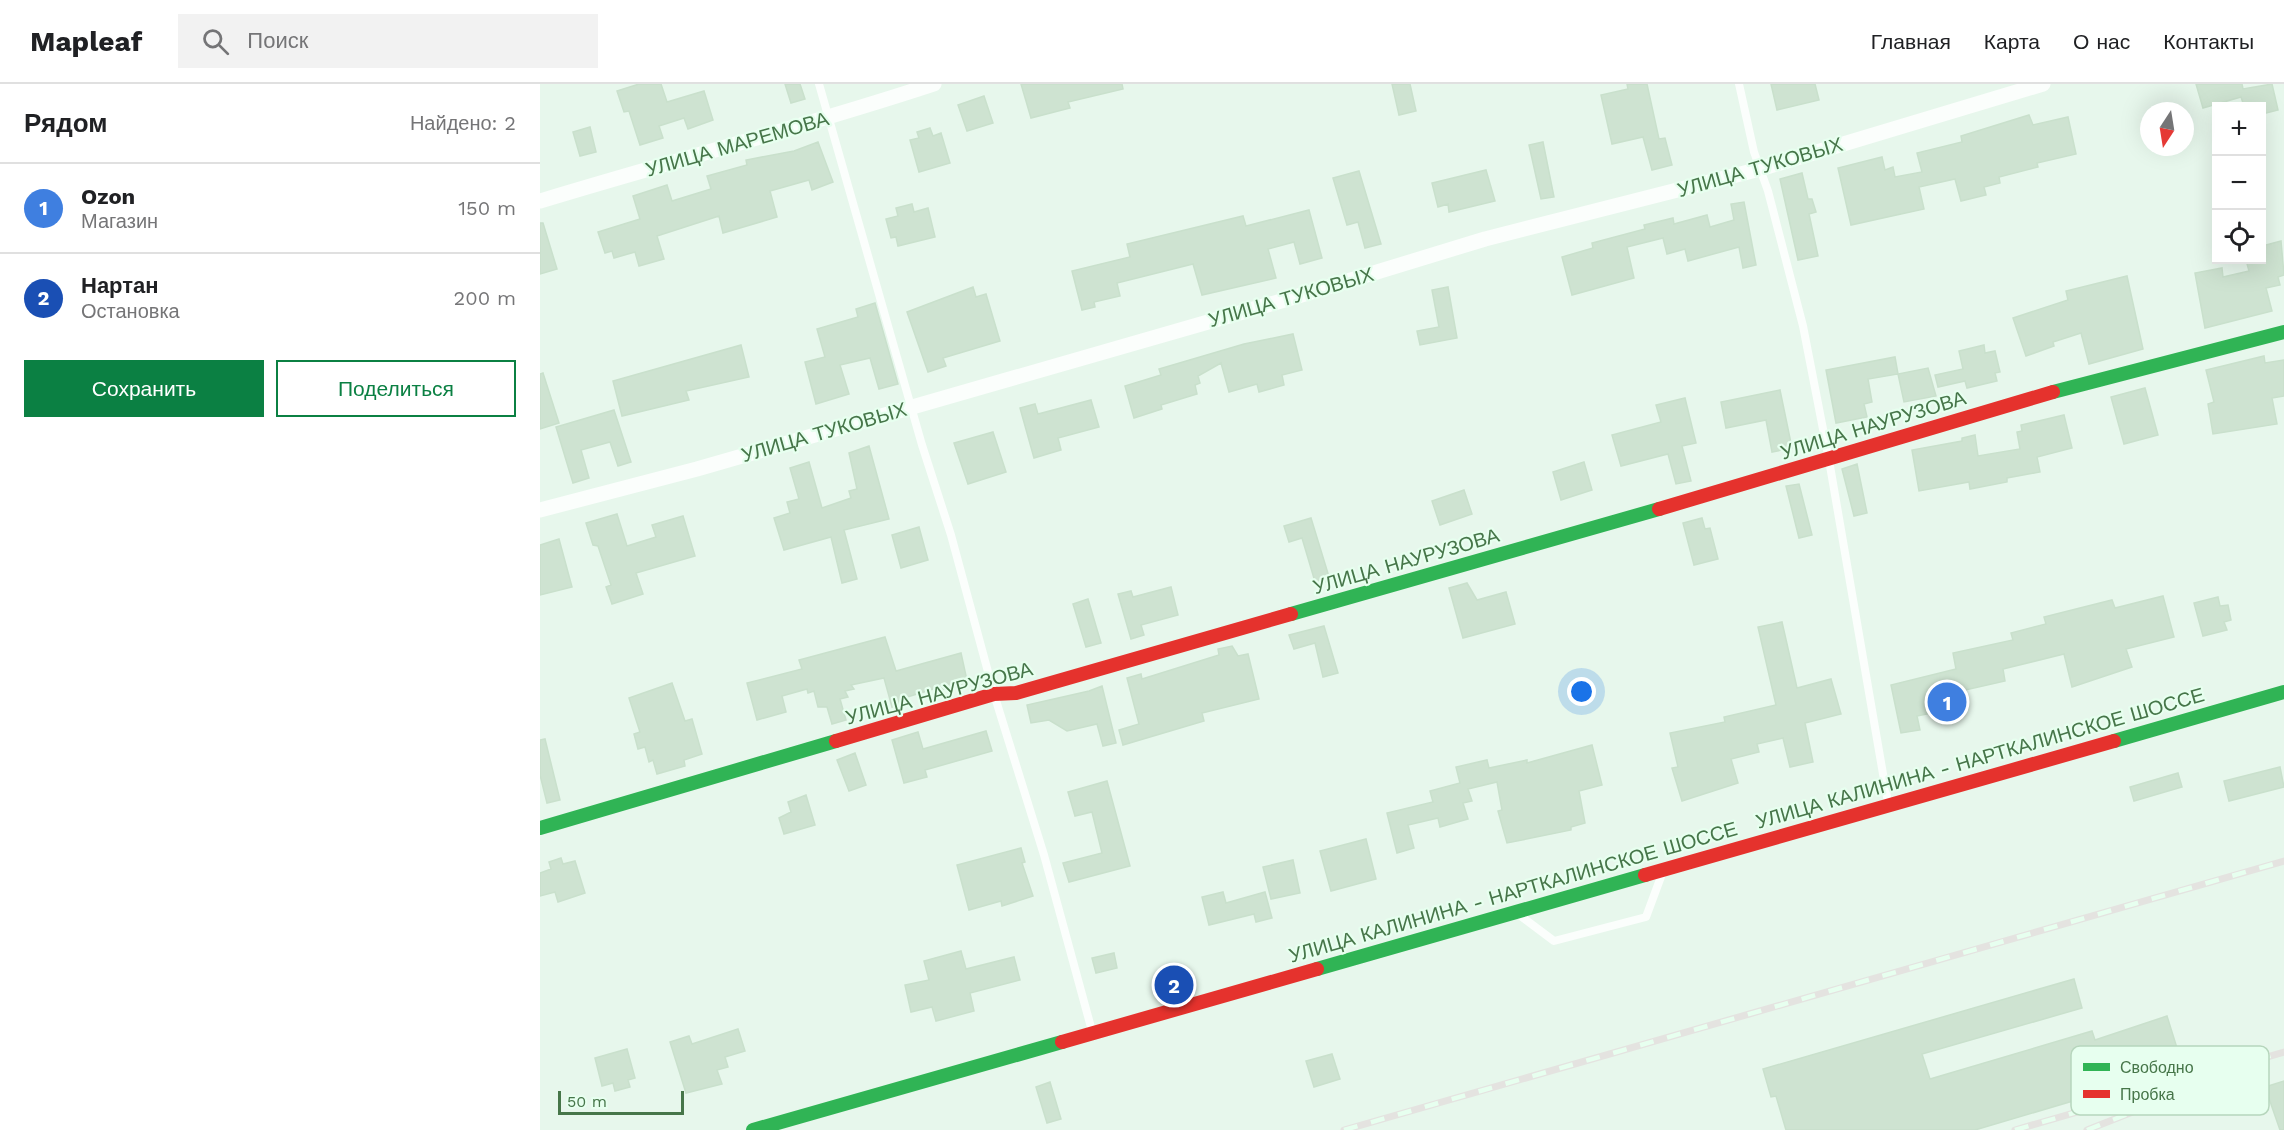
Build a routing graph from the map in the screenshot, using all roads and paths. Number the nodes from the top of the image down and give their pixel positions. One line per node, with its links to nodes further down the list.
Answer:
1 (819, 84): 5 (lane)
2 (934, 84): 5 (street, УЛИЦА МАРЕМОВА)
3 (1739, 84): 6 (lane)
4 (2043, 84): 6 (street, УЛИЦА ТУКОВЫХ)
5 (828, 119): 7 (street, УЛИЦА МАРЕМОВА); 9 (lane)
6 (1760, 169): 9 (street, УЛИЦА ТУКОВЫХ); 10 (lane)
7 (540, 201)
8 (2284, 332): 10 (street, УЛИЦА НАУРУЗОВА)
9 (911, 406): 11 (street, УЛИЦА ТУКОВЫХ); 13 (lane)
10 (1829, 460): 13 (street, УЛИЦА НАУРУЗОВА); 14 (lane)
11 (540, 510)
12 (2284, 692): 14 (street, УЛИЦА КАЛИНИНА - НАРТКАЛИНСКОЕ ШОССЕ)
13 (994, 694): 15 (street, УЛИЦА НАУРУЗОВА); 18 (lane)
14 (1889, 805): 16 (street, УЛИЦА КАЛИНИНА - НАРТКАЛИНСКОЕ ШОССЕ)
15 (540, 828)
16 (1664, 868): 17 (street, УЛИЦА КАЛИНИНА - НАРТКАЛИНСКОЕ ШОССЕ); 17 (lane)
17 (1515, 911): 18 (street, УЛИЦА КАЛИНИНА - НАРТКАЛИНСКОЕ ШОССЕ)
18 (1093, 1033): 19 (street, УЛИЦА КАЛИНИНА - НАРТКАЛИНСКОЕ ШОССЕ)
19 (753, 1130)

